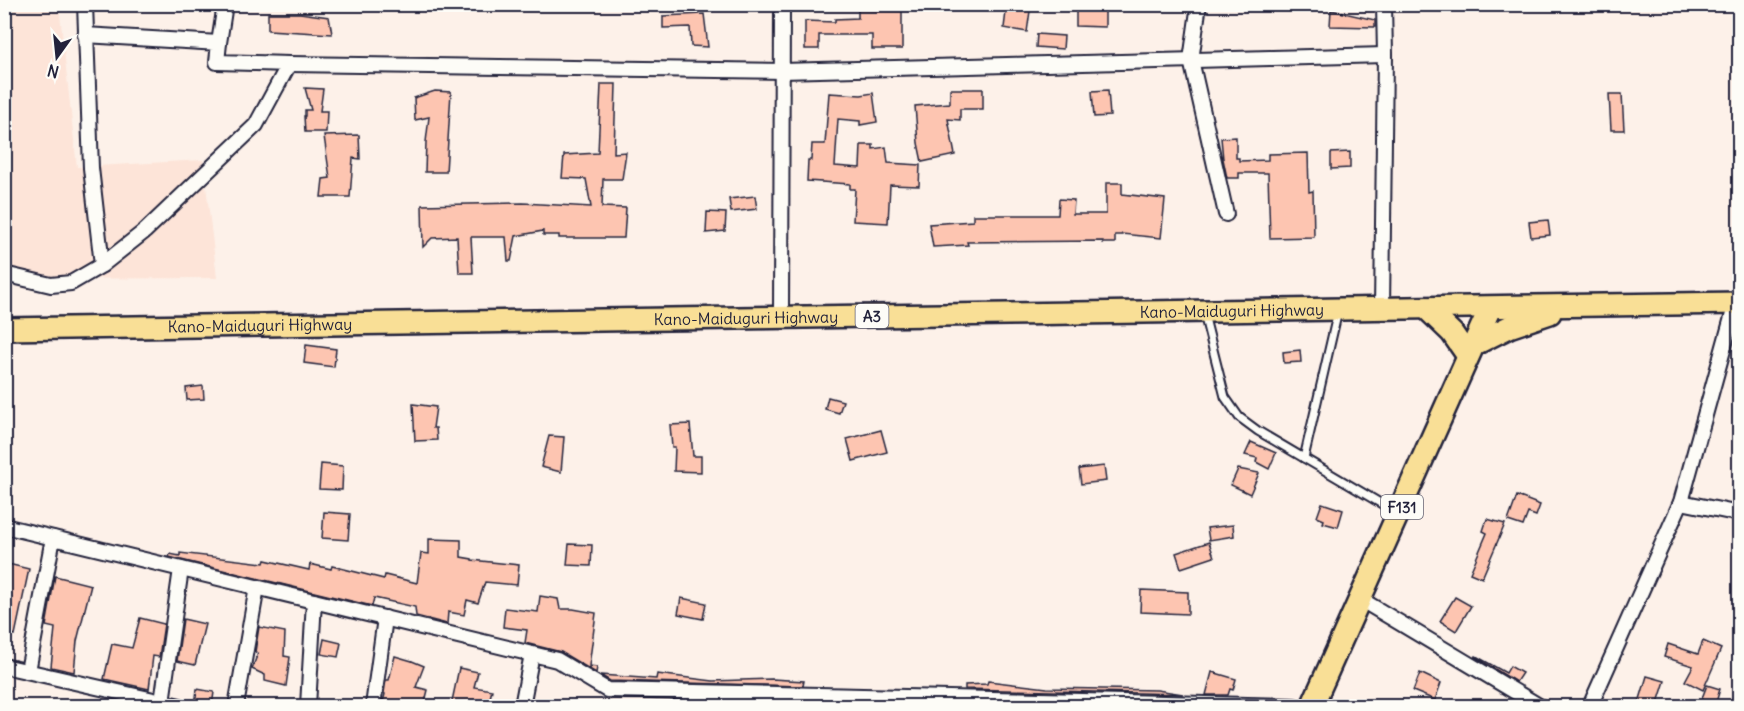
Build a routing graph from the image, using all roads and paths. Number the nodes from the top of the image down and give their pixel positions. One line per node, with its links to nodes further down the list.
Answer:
1 (85, 4): 6 (street)
2 (225, 4): 7 (street)
3 (782, 4): 11 (street)
4 (1199, 4): 9 (street)
5 (1384, 4): 8 (street)
6 (85, 35): 7 (street); 13 (street)
7 (219, 43): 10 (street)
8 (1385, 55): 9 (street); 19 (street)
9 (1191, 60): 11 (street); 12 (street)
10 (289, 64): 11 (street); 13 (street)
11 (782, 71): 22 (street)
12 (1226, 214)
13 (102, 264): 14 (street)
14 (4, 274)
15 (1738, 303): 16 (main road, Kano-Maiduguri Highway / A3); 26 (street)
16 (1570, 306): 18 (main road, Kano-Maiduguri Highway / A3); 24 (main road)
17 (1426, 308): 18 (main road, Kano-Maiduguri Highway / A3); 19 (main road, Kano-Maiduguri Highway / A3); 24 (main road)
18 (1490, 308): 24 (main road, F131)
19 (1382, 309): 20 (main road, Kano-Maiduguri Highway / A3)
20 (1338, 310): 21 (main road, Kano-Maiduguri Highway / A3); 25 (lane)
21 (1204, 312): 22 (main road, Kano-Maiduguri Highway / A3); 25 (lane)
22 (781, 318): 23 (main road, Kano-Maiduguri Highway / A3)
23 (4, 329)
24 (1471, 351): 27 (main road, F131)
25 (1304, 458): 27 (lane)
26 (1681, 502): 28 (street); 52 (street)
27 (1399, 514): 33 (main road, F131)
28 (1740, 514)
29 (4, 526): 30 (street)
30 (53, 538): 31 (street); 38 (street)
31 (181, 569): 32 (street); 41 (street)
32 (257, 587): 34 (street); 45 (street)
33 (1360, 599): 50 (main road, F131); 51 (street)
34 (314, 601): 35 (street); 46 (street)
35 (386, 618): 36 (street); 47 (street)
36 (532, 654): 39 (street); 48 (street)
37 (4, 666): 38 (street)
38 (28, 671): 41 (street)
39 (791, 701): 40 (street)
40 (854, 701): 42 (street)
41 (162, 702): 44 (street)
42 (915, 702): 43 (street)
43 (1064, 704): 49 (street)
44 (180, 706)
45 (236, 706)
46 (308, 706)
47 (373, 706)
48 (522, 706)
49 (1294, 706)
50 (1312, 706)
51 (1539, 706)
52 (1590, 706)

